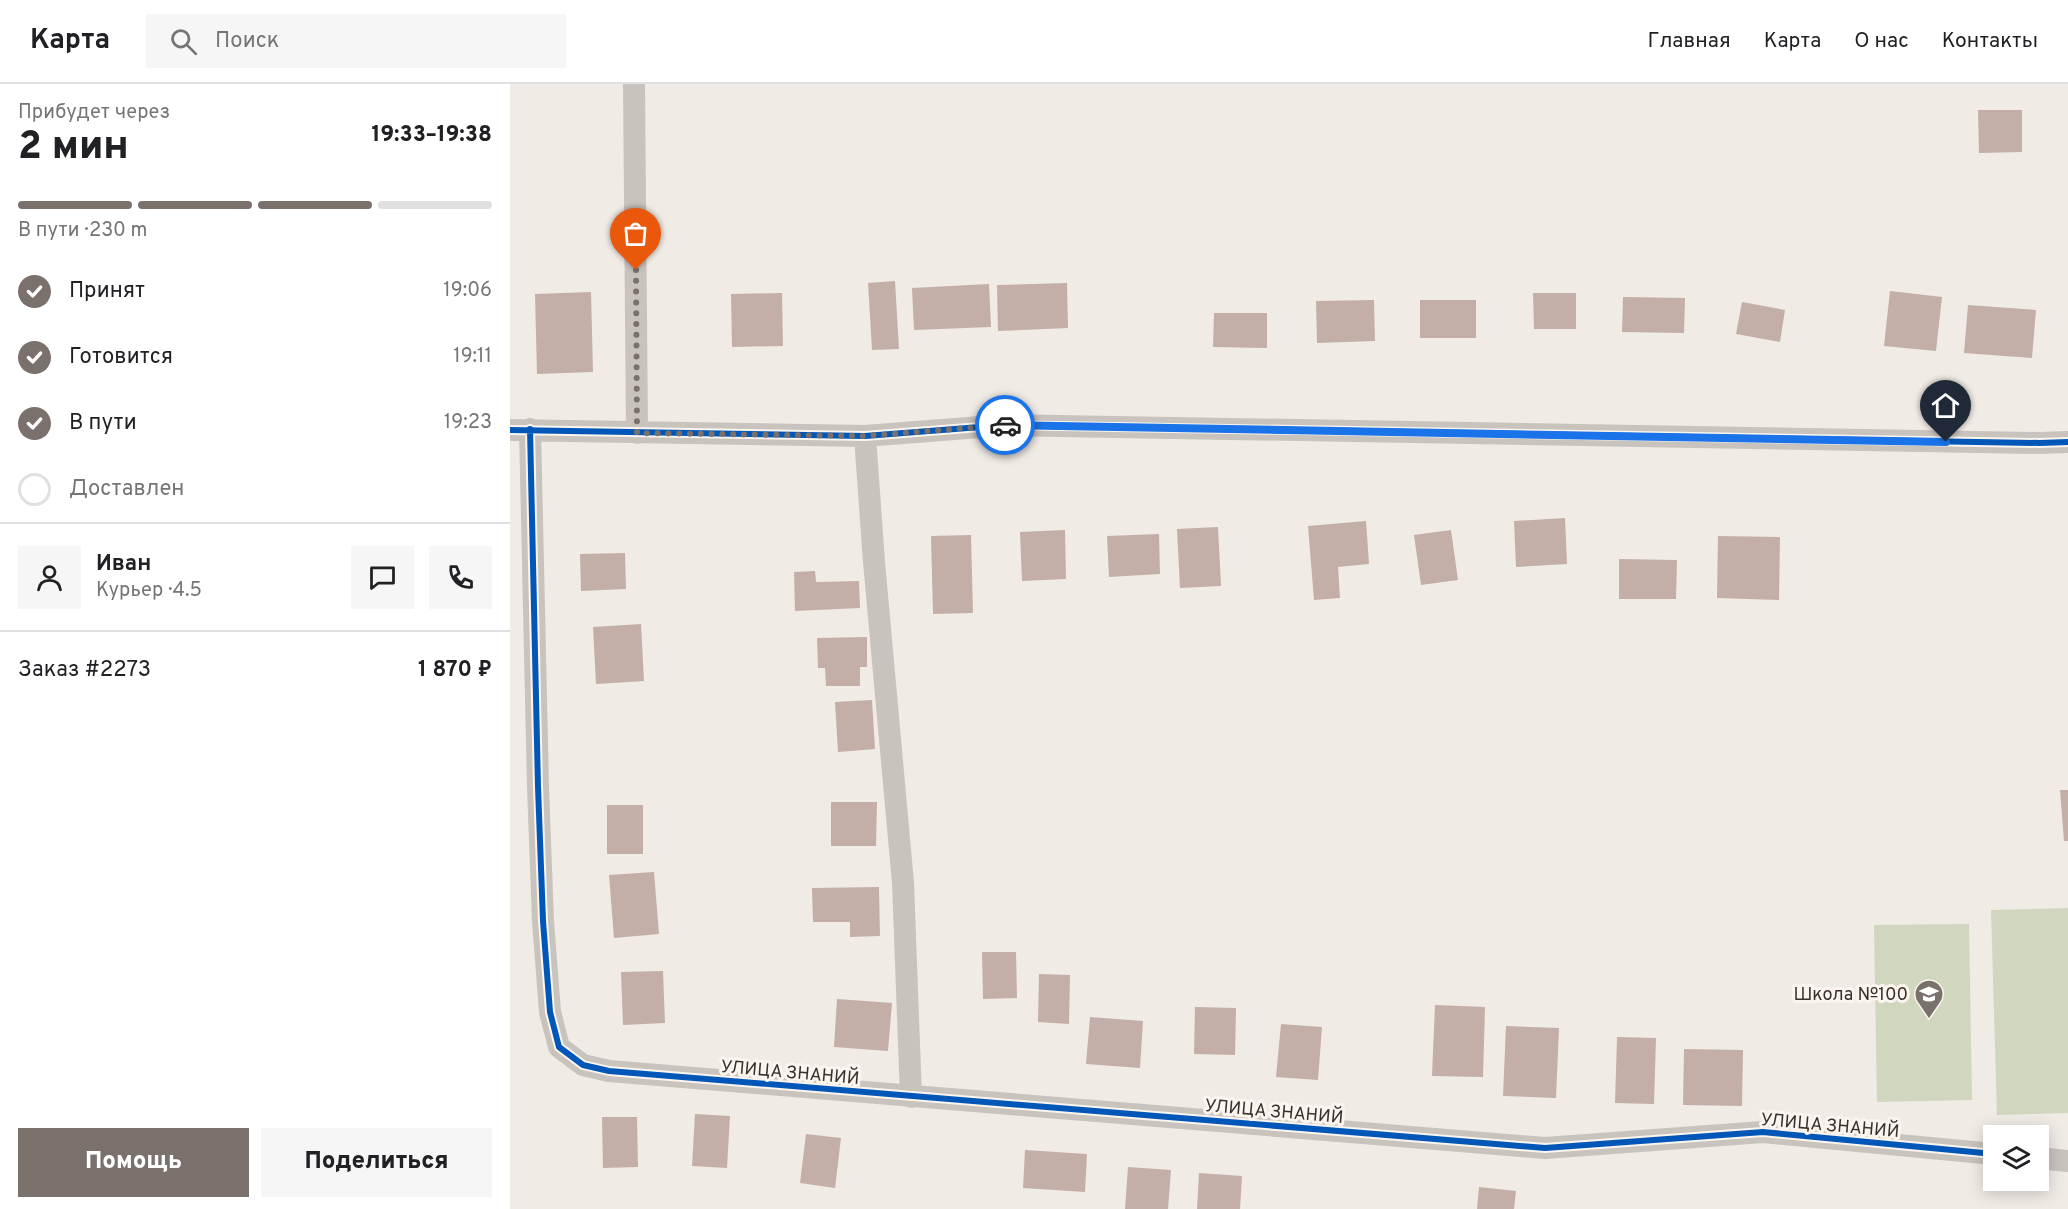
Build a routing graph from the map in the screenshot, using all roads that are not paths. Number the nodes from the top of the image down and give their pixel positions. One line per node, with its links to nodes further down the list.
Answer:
1 (634, 84): 3 (street)
2 (520, 430): 3 (street); 6 (street, УЛИЦА ЗНАНИЙ)
3 (637, 433): 4 (street)
4 (865, 436): 5 (street); 6 (street)
5 (2068, 442)
6 (911, 1097): 7 (street, УЛИЦА ЗНАНИЙ)
7 (1983, 1153)
8 (2049, 1159): 9 (street)
9 (2068, 1161)

